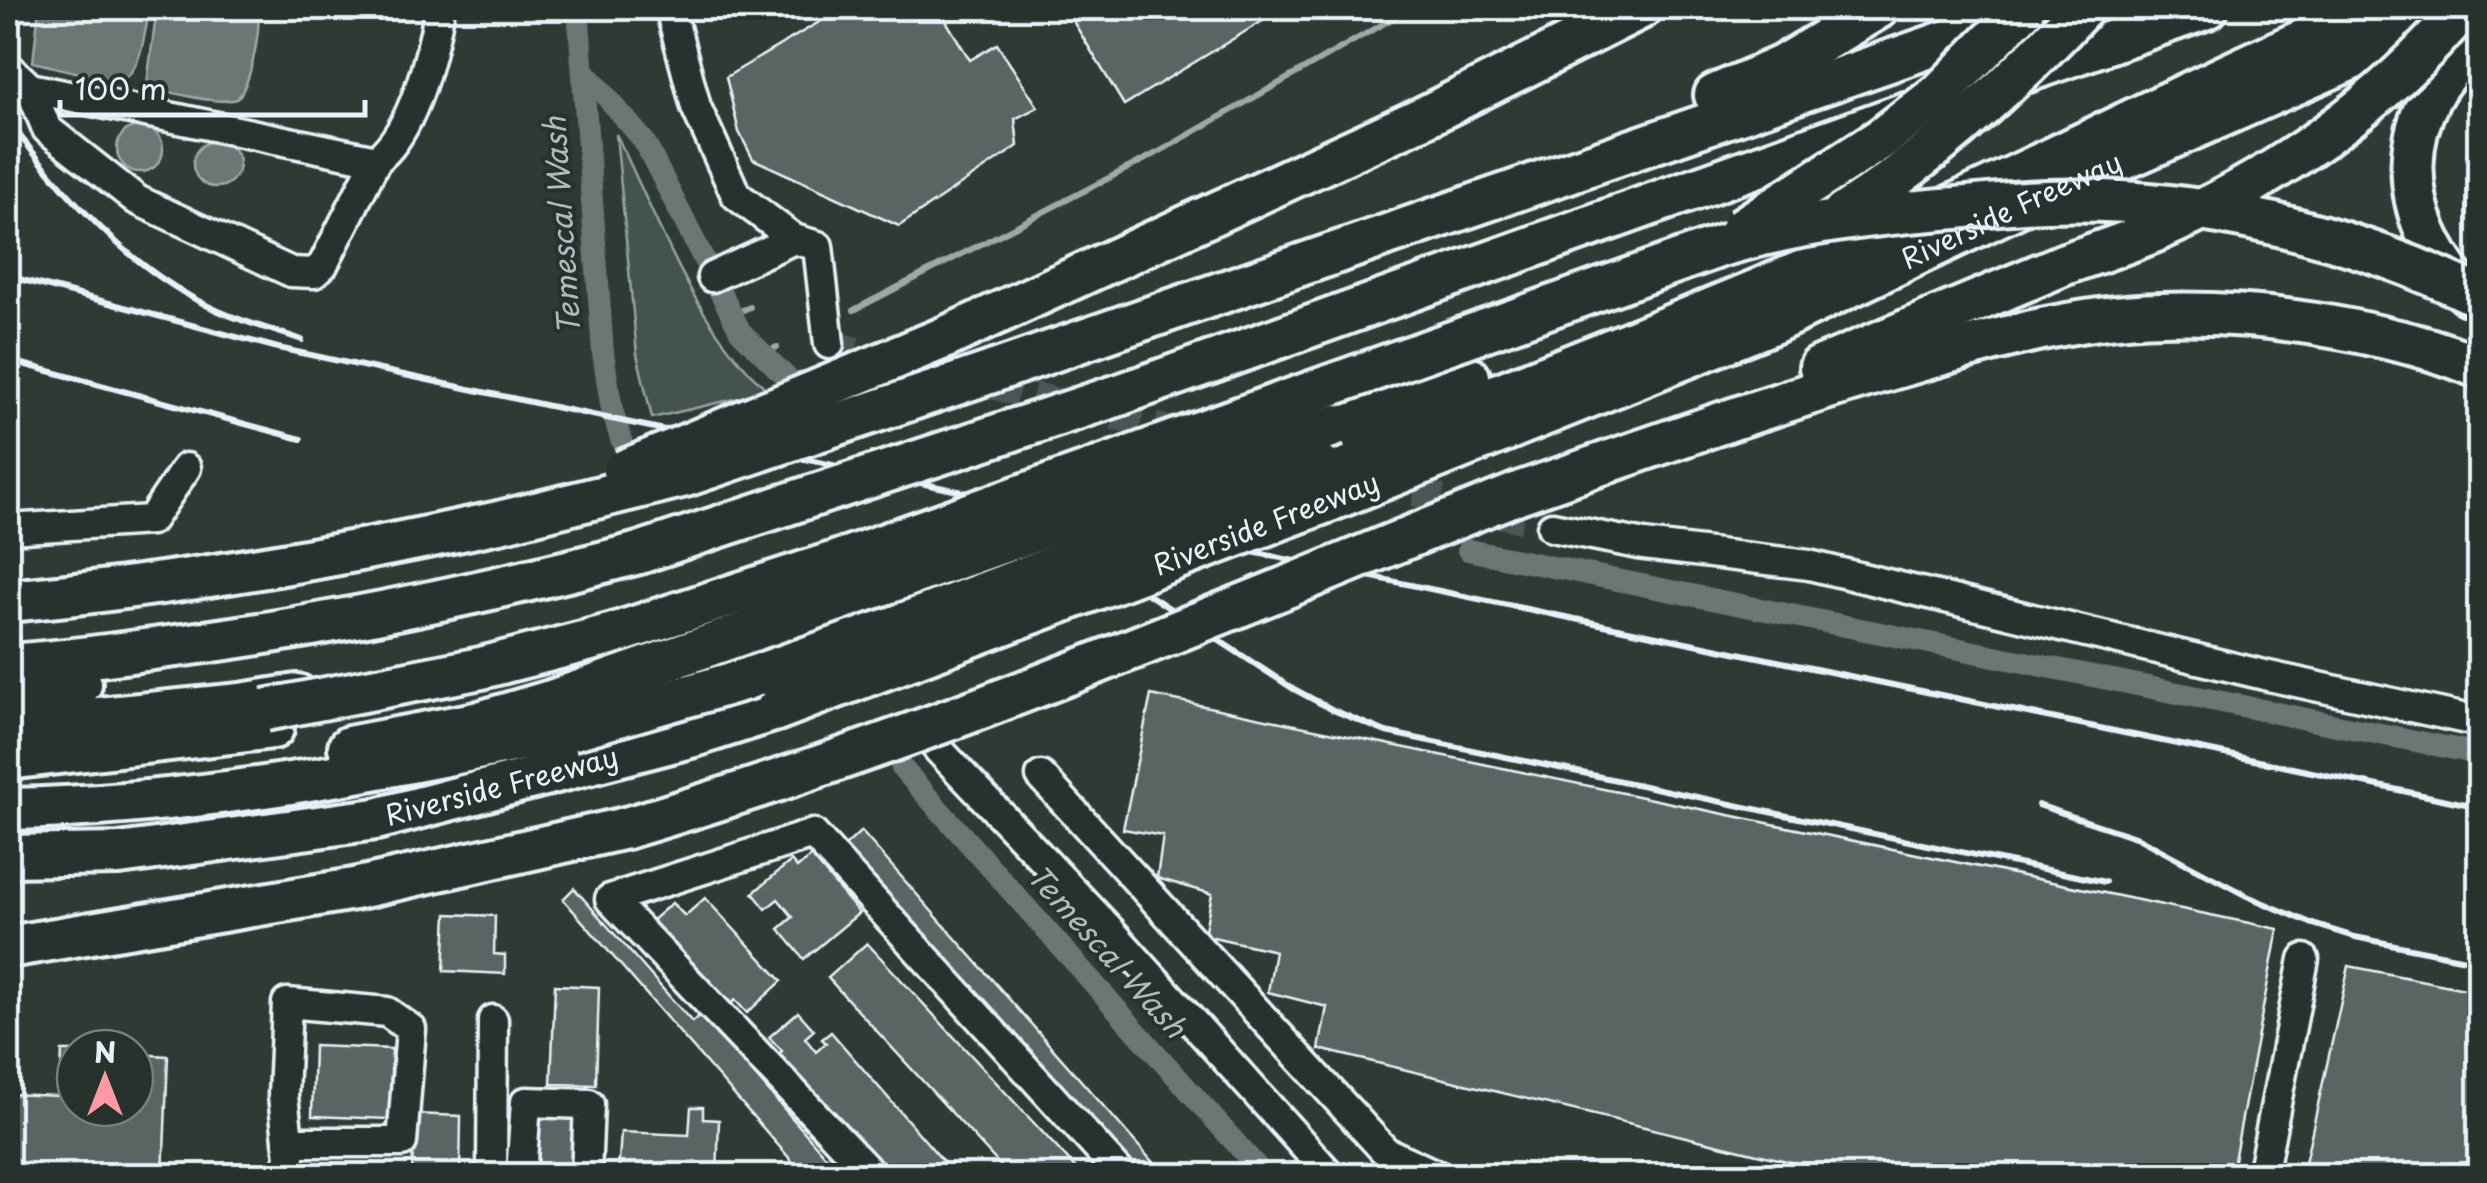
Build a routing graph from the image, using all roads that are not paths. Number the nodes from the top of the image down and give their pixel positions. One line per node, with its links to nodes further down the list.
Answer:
1 (440, 8): 14 (lane)
2 (670, 8): 15 (lane)
3 (1642, 8): 26 (highway, bridge)
4 (1878, 8): 16 (highway)
5 (2024, 8): 22 (highway, bridge)
6 (2043, 8): 16 (highway)
7 (2083, 8): 22 (highway, bridge)
8 (2207, 8): 30 (highway, bridge)
9 (2380, 8): 24 (highway)
10 (2466, 8): 24 (highway, Riverside Freeway); 25 (highway, bridge)
11 (2480, 42): 18 (highway)
12 (8, 67): 13 (lane)
13 (30, 88): 14 (lane); 14 (lane)
14 (376, 160)
15 (794, 239): 17 (lane); 20 (lane)
16 (1272, 274): 26 (highway, bridge)
17 (712, 277)
18 (2480, 300): 33 (highway, bridge)
19 (2480, 320): 33 (highway, bridge)
20 (830, 344)
21 (2480, 368): 25 (highway)
22 (1330, 411): 35 (highway, bridge); 36 (highway, bridge)
23 (186, 468): 28 (lane)
24 (1324, 483): 36 (highway, Riverside Freeway, bridge)
25 (1521, 492): 44 (highway, bridge)
26 (499, 522): 29 (highway)
27 (1552, 528): 34 (lane)
28 (8, 529)
29 (8, 601)
30 (268, 634): 31 (highway); 32 (highway)
31 (8, 665)
32 (8, 693)
33 (269, 719): 37 (highway); 39 (highway)
34 (2480, 722)
35 (8, 727)
36 (570, 731): 41 (highway); 42 (highway); 43 (highway, Riverside Freeway)
37 (8, 738)
38 (938, 748): 56 (lane)
39 (8, 759)
40 (1041, 776): 57 (lane)
41 (8, 788)
42 (8, 809)
43 (8, 856)
44 (260, 906): 45 (highway); 46 (highway)
45 (8, 923)
46 (8, 947)
47 (2304, 960): 58 (lane)
48 (493, 1020): 51 (lane)
49 (288, 1142): 49 (lane); 50 (lane)
50 (285, 1176)
51 (492, 1176)
52 (521, 1176): 53 (lane)
53 (586, 1176)
54 (873, 1176): 55 (lane)
55 (1122, 1176)
56 (1331, 1176)
57 (1438, 1176)
58 (2262, 1176)

